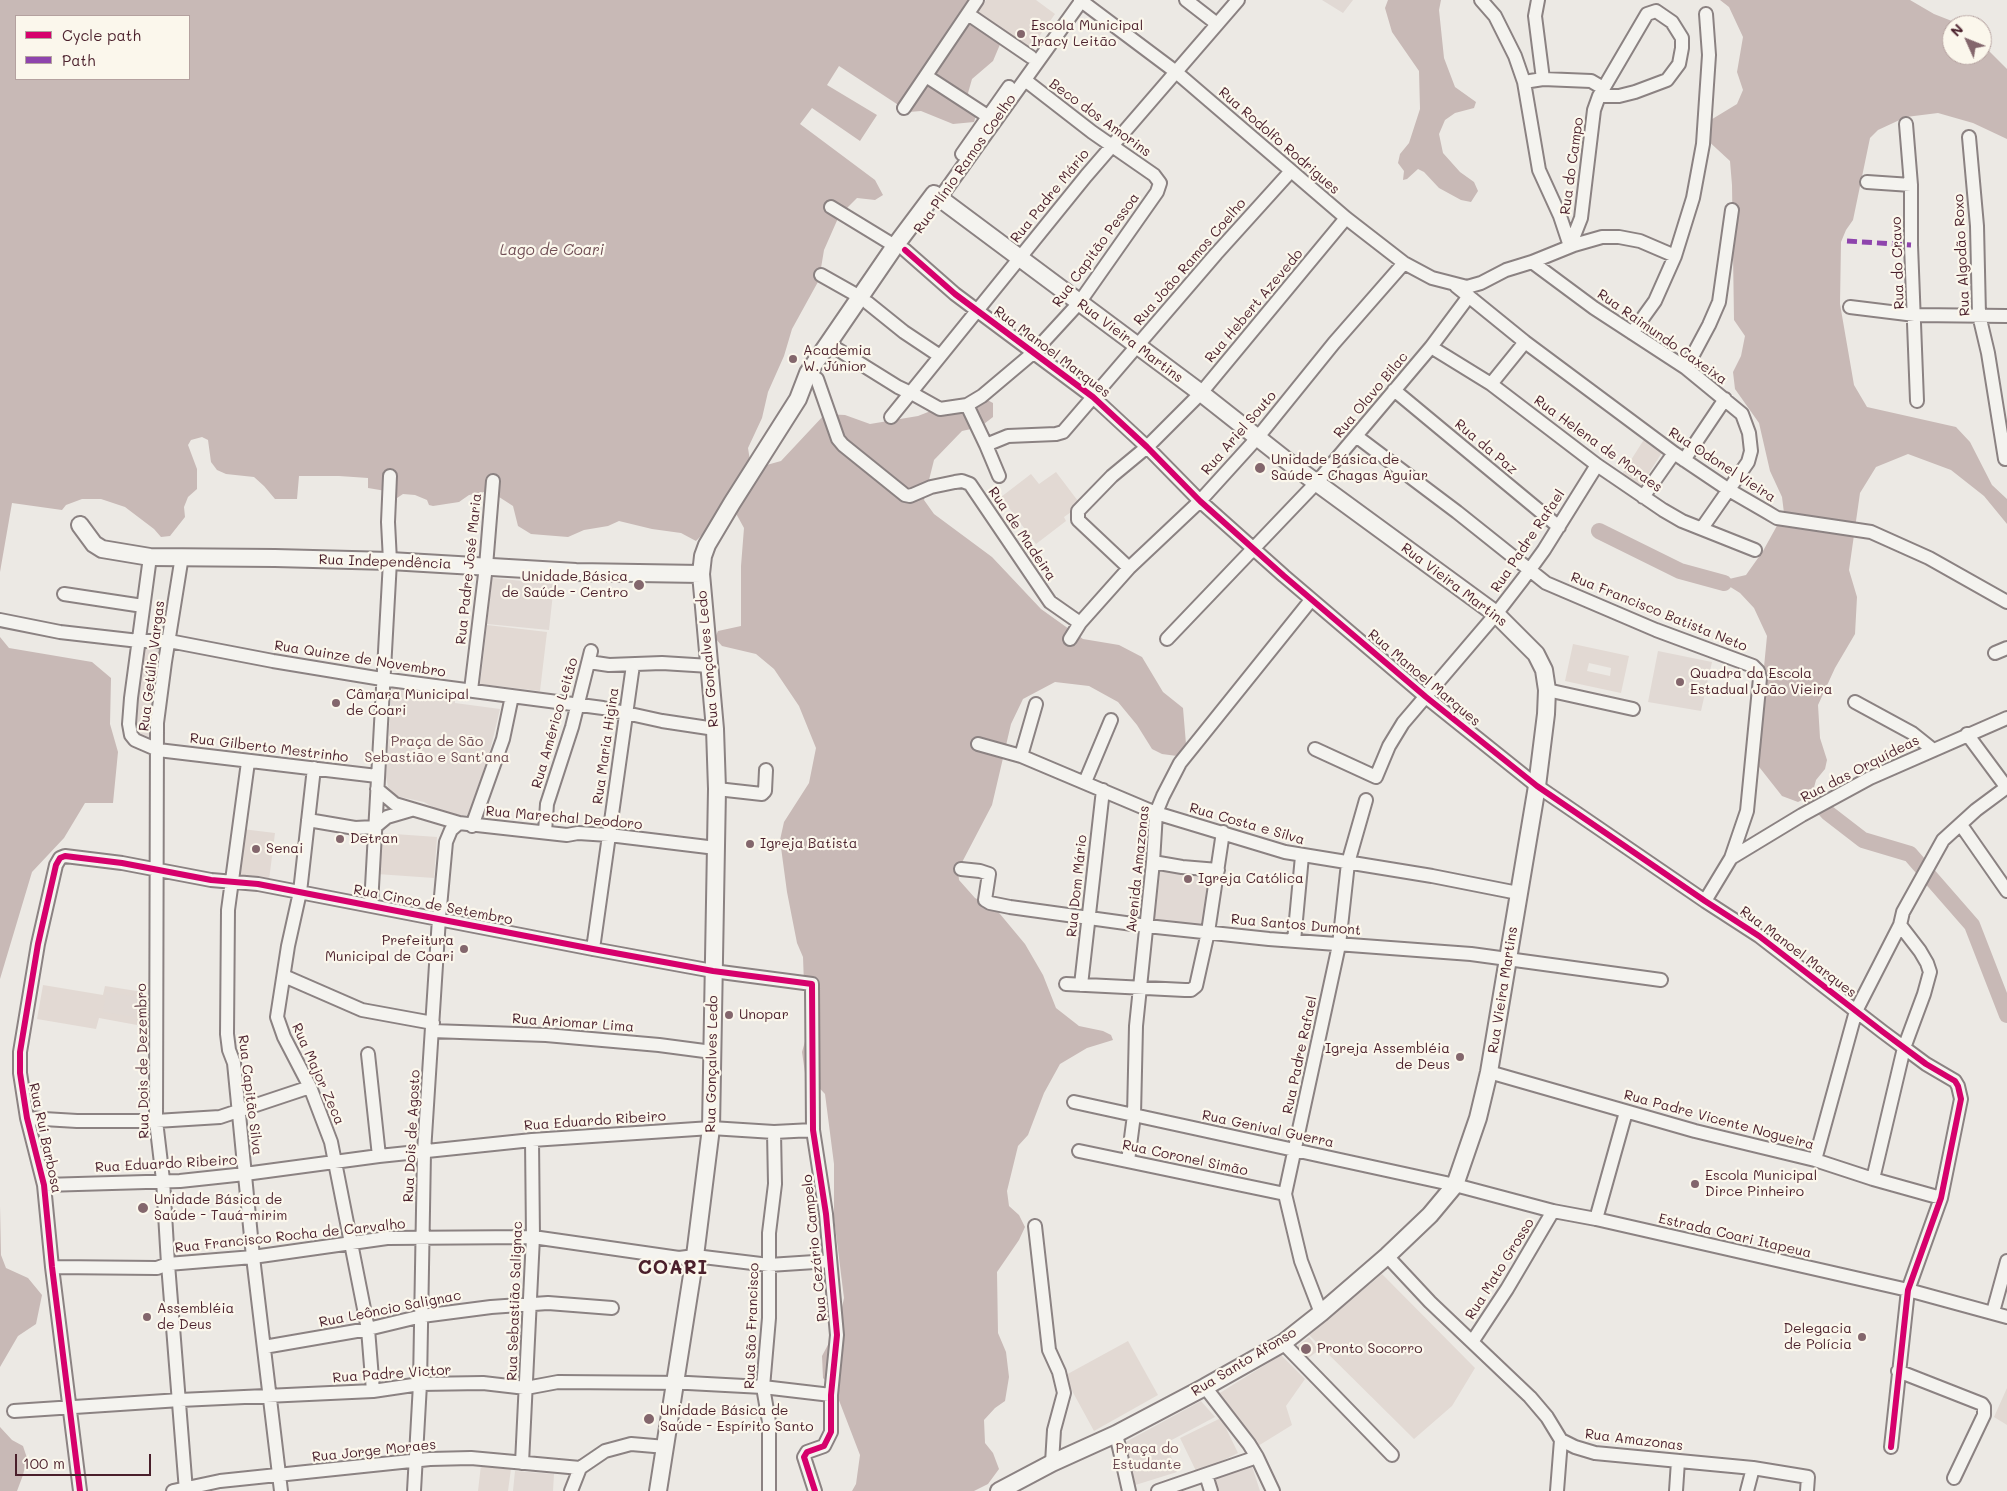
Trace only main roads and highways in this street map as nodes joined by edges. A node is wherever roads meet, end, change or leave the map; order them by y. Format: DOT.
graph roads {
  1 [pos="937,196"];
  2 [pos="864,300"];
  3 [pos="813,376"];
  4 [pos="80,526"];
  5 [pos="702,574"];
  6 [pos="1455,1185"];
  7 [pos="658,1491"];
  8 [pos="999,1491"];
  1 -- 2 [label="main road, Rua Plínio Ramos Coelho"];
  1 -- 6 [label="main road, Rua Vieira Martins"];
  2 -- 3 [label="main road, Rua Plínio Ramos Coelho"];
  2 -- 3 [label="main road, Rua Plínio Ramos Coelho"];
  3 -- 5 [label="main road, Rua Gonçalves Ledo"];
  4 -- 5 [label="main road, Rua Independência"];
  5 -- 7 [label="main road, Rua Gonçalves Ledo"];
  6 -- 8 [label="main road, Rua Santo Afonso"];
}
